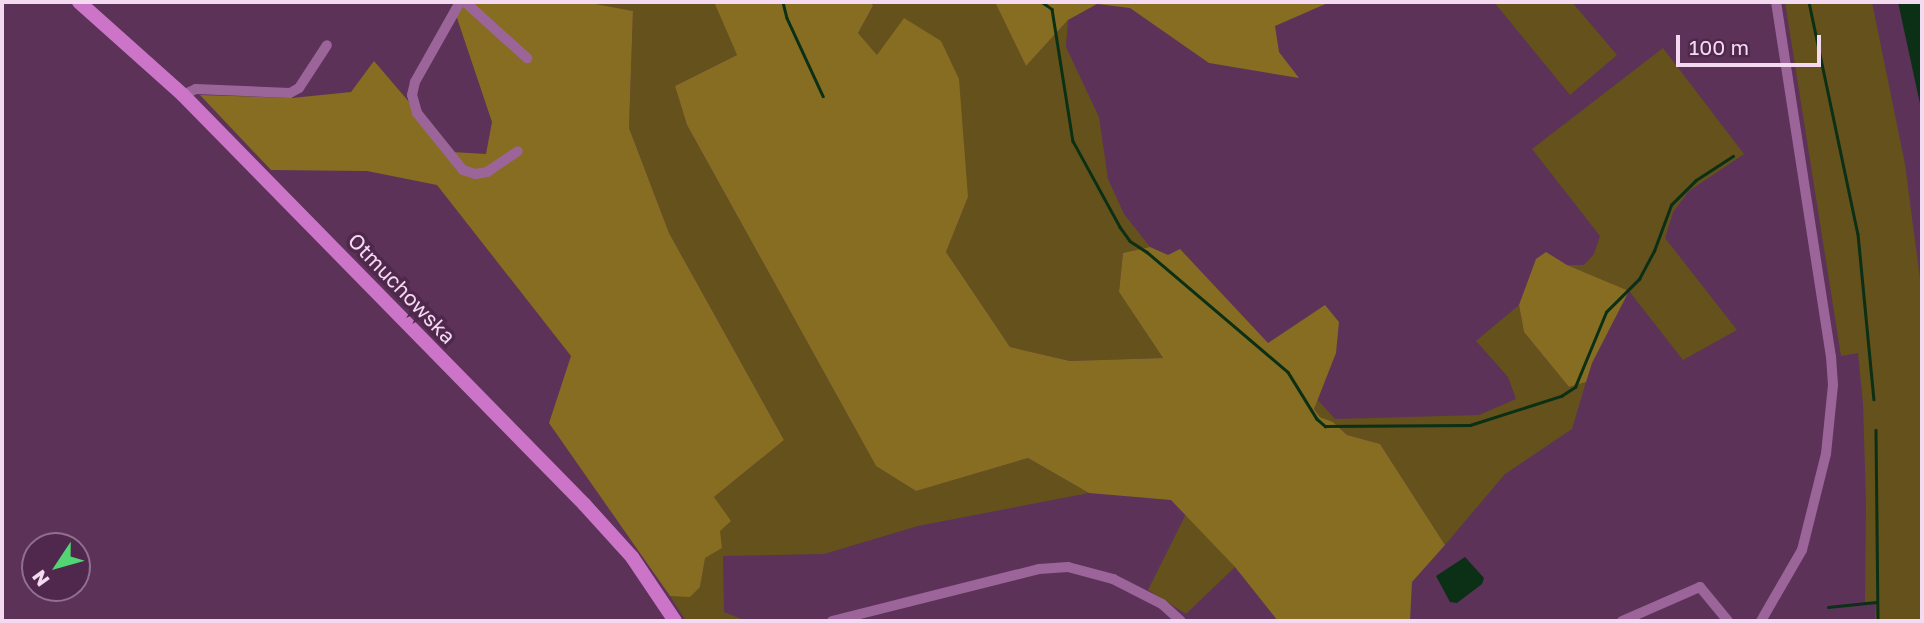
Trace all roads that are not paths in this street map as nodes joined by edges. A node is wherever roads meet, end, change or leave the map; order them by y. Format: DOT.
graph roads {
  1 [pos="79,2"];
  2 [pos="462,2"];
  3 [pos="1776,2"];
  4 [pos="327,45"];
  5 [pos="527,58"];
  6 [pos="183,95"];
  7 [pos="518,151"];
  8 [pos="675,621"];
  9 [pos="832,621"];
  10 [pos="1181,621"];
  11 [pos="1622,621"];
  12 [pos="1728,621"];
  13 [pos="1761,621"];
  1 -- 6 [label="main road, Otmuchowska"];
  2 -- 5 [label="street"];
  2 -- 7 [label="street"];
  3 -- 13 [label="street"];
  4 -- 6 [label="street"];
  6 -- 8 [label="main road, Otmuchowska"];
  9 -- 10 [label="street"];
  11 -- 12 [label="street"];
}
